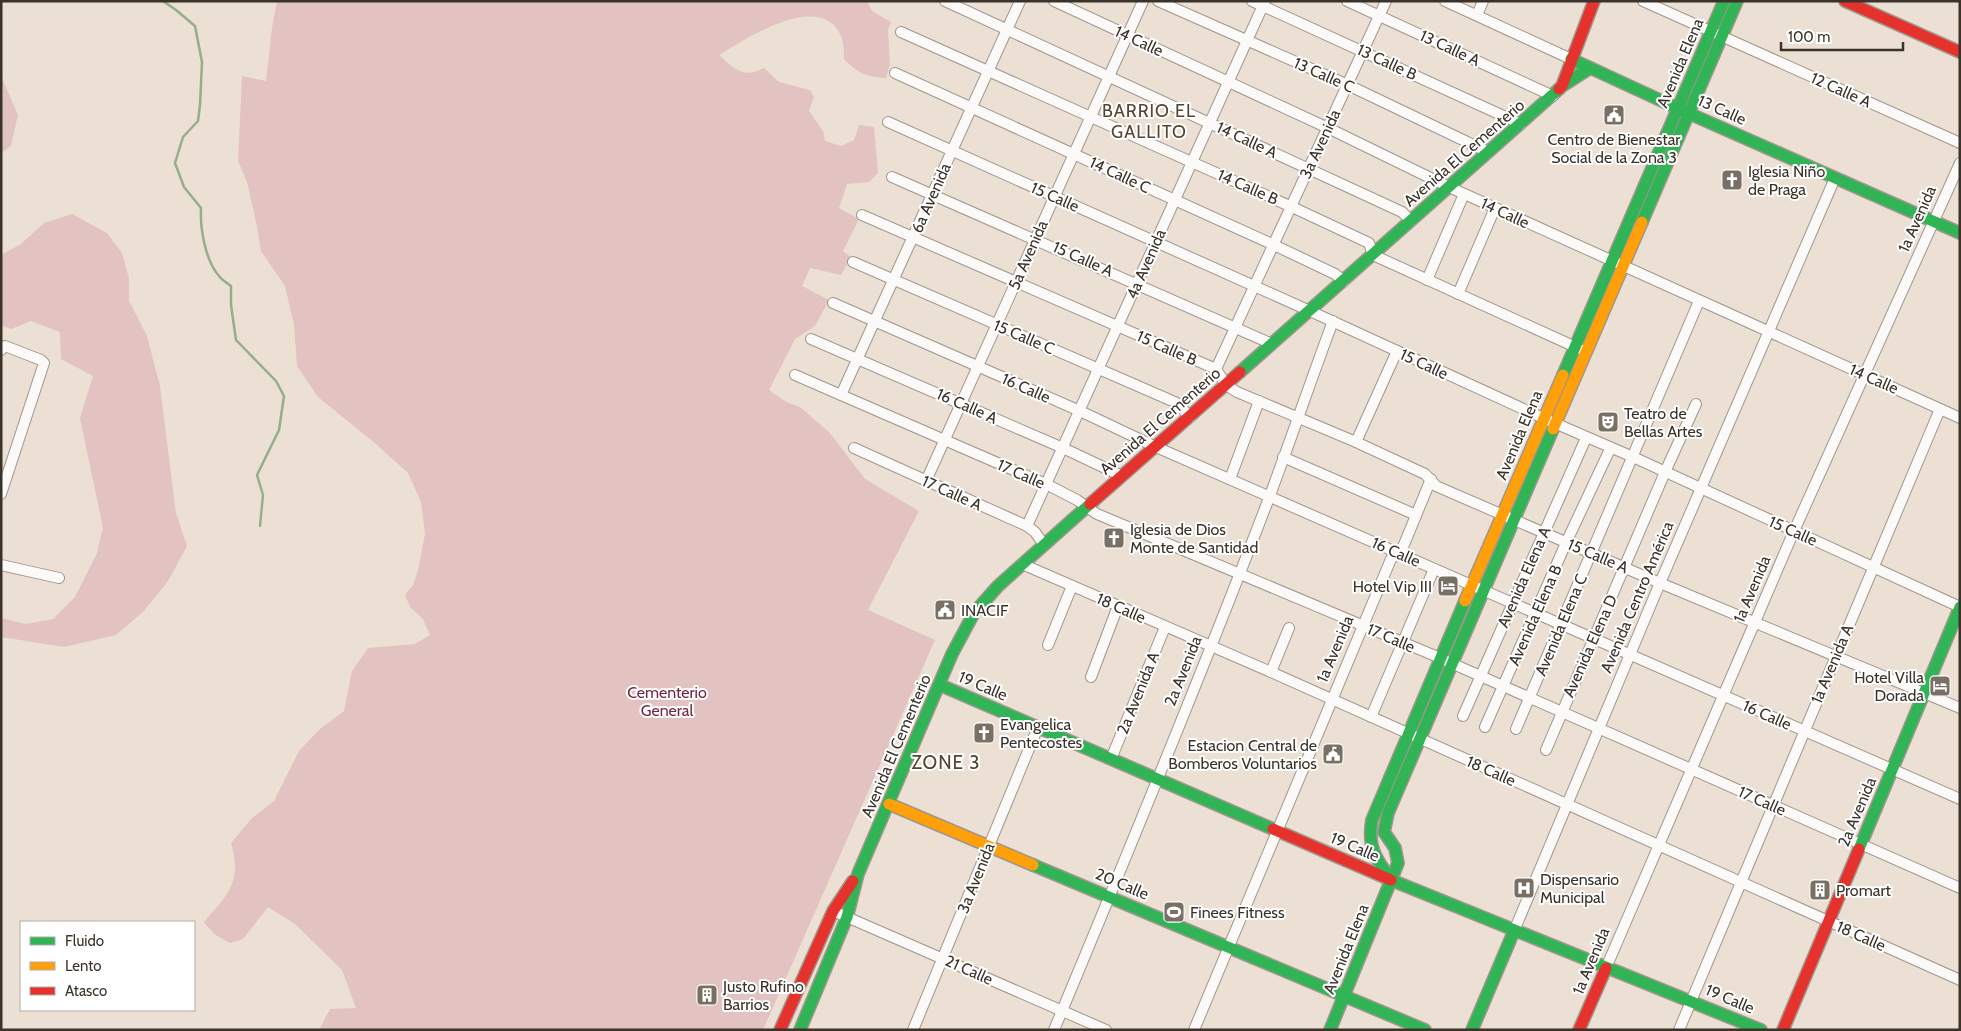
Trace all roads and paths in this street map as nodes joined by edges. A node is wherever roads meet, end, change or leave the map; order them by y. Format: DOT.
graph roads {
  1 [pos="944,1"];
  2 [pos="1020,1"];
  3 [pos="1054,1"];
  4 [pos="1143,1"];
  5 [pos="1158,1"];
  6 [pos="1252,1"];
  7 [pos="1347,1"];
  8 [pos="1386,1"];
  9 [pos="1445,1"];
  10 [pos="1483,1"];
  11 [pos="1594,1"];
  12 [pos="1643,1"];
  13 [pos="1724,1"];
  14 [pos="1737,1"];
  15 [pos="1845,1"];
  16 [pos="1264,4"];
  17 [pos="1477,15"];
  18 [pos="1380,16"];
  19 [pos="1008,30"];
  20 [pos="901,32"];
  21 [pos="1716,34"];
  22 [pos="1128,35"];
  23 [pos="1246,42"];
  24 [pos="1364,52"];
  25 [pos="1960,52"];
  26 [pos="1571,59"];
  27 [pos="1590,68"];
  28 [pos="989,70"];
  29 [pos="896,73"];
  30 [pos="1109,77"];
  31 [pos="1228,82"];
  32 [pos="1348,85"];
  33 [pos="1562,86"];
  34 [pos="1554,96"];
  35 [pos="972,108"];
  36 [pos="1683,111"];
  37 [pos="1091,116"];
  38 [pos="888,122"];
  39 [pos="1210,123"];
  40 [pos="1521,124"];
  41 [pos="1328,128"];
  42 [pos="1960,143"];
  43 [pos="952,151"];
  44 [pos="1488,152"];
  45 [pos="1074,154"];
  46 [pos="1192,162"];
  47 [pos="1960,163"];
  48 [pos="1309,169"];
  49 [pos="892,177"];
  50 [pos="1835,178"];
  51 [pos="1449,187"];
  52 [pos="933,194"];
  53 [pos="1464,194"];
  54 [pos="1054,197"];
  55 [pos="1175,200"];
  56 [pos="1292,207"];
  57 [pos="1495,208"];
  58 [pos="862,215"];
  59 [pos="1411,221"];
  60 [pos="1934,222"];
  61 [pos="1960,233"];
  62 [pos="913,237"];
  63 [pos="1036,239"];
  64 [pos="1156,242"];
  65 [pos="1274,245"];
  66 [pos="1373,255"];
  67 [pos="1612,261"];
  68 [pos="853,262"];
  69 [pos="1623,266"];
  70 [pos="894,280"];
  71 [pos="1427,280"];
  72 [pos="1344,281"];
  73 [pos="1016,282"];
  74 [pos="1137,283"];
  75 [pos="1255,286"];
  76 [pos="1458,294"];
  77 [pos="1699,300"];
  78 [pos="833,303"];
  79 [pos="1310,311"];
  80 [pos="875,321"];
  81 [pos="1333,321"];
  82 [pos="996,325"];
  83 [pos="1118,326"];
  84 [pos="1236,327"];
  85 [pos="1769,332"];
  86 [pos="811,339"];
  87 [pos="1272,344"];
  88 [pos="3,348"];
  89 [pos="1580,349"];
  90 [pos="1397,352"];
  91 [pos="858,359"];
  92 [pos="978,366"];
  93 [pos="1098,369"];
  94 [pos="1216,369"];
  95 [pos="1864,374"];
  96 [pos="796,375"];
  97 [pos="1226,385"];
  98 [pos="842,395"];
  99 [pos="1259,401"];
  100 [pos="961,404"];
  101 [pos="1696,404"];
  102 [pos="1940,409"];
  103 [pos="1080,411"];
  104 [pos="1190,417"];
  105 [pos="1297,417"];
  106 [pos="1543,418"];
  107 [pos="1960,418"];
  108 [pos="1555,424"];
  109 [pos="1586,438"];
  110 [pos="944,440"];
  111 [pos="1356,442"];
  112 [pos="1156,446"];
  113 [pos="854,448"];
  114 [pos="1063,448"];
  115 [pos="1610,449"];
  116 [pos="1632,457"];
  117 [pos="1283,458"];
  118 [pos="1665,472"];
  119 [pos="1122,476"];
  120 [pos="1230,479"];
  121 [pos="1431,479"];
  122 [pos="926,481"];
  123 [pos="1046,484"];
  124 [pos="1701,489"];
  125 [pos="1,494"];
  126 [pos="1269,496"];
  127 [pos="1086,508"];
  128 [pos="1416,515"];
  129 [pos="1508,518"];
  130 [pos="1027,526"];
  131 [pos="1794,531"];
  132 [pos="1543,533"];
  133 [pos="1566,543"];
  134 [pos="1044,545"];
  135 [pos="1398,552"];
  136 [pos="1591,554"];
  137 [pos="1022,564"];
  138 [pos="1,565"];
  139 [pos="1873,567"];
  140 [pos="1624,568"];
  141 [pos="1434,569"];
  142 [pos="1239,574"];
  143 [pos="59,578"];
  144 [pos="1660,583"];
  145 [pos="1072,586"];
  146 [pos="1478,588"];
  147 [pos="1513,603"];
  148 [pos="1118,606"];
  149 [pos="1960,606"];
  150 [pos="1536,613"];
  151 [pos="1755,623"];
  152 [pos="1561,624"];
  153 [pos="1363,626"];
  154 [pos="1165,627"];
  155 [pos="1289,628"];
  156 [pos="1593,638"];
  157 [pos="1402,643"];
  158 [pos="1048,645"];
  159 [pos="1210,646"];
  160 [pos="1630,655"];
  161 [pos="1835,656"];
  162 [pos="1446,661"];
  163 [pos="1271,672"];
  164 [pos="1480,676"];
  165 [pos="1091,677"];
  166 [pos="940,684"];
  167 [pos="1503,686"];
  168 [pos="1924,692"];
  169 [pos="1723,696"];
  170 [pos="1530,698"];
  171 [pos="1332,700"];
  172 [pos="1960,708"];
  173 [pos="1561,712"];
  174 [pos="1463,716"];
  175 [pos="1371,717"];
  176 [pos="1038,727"];
  177 [pos="1485,727"];
  178 [pos="1516,729"];
  179 [pos="1599,729"];
  180 [pos="1803,731"];
  181 [pos="1414,736"];
  182 [pos="1546,750"];
  183 [pos="1111,759"];
  184 [pos="1691,770"];
  185 [pos="1892,770"];
  186 [pos="1158,779"];
  187 [pos="1960,799"];
  188 [pos="889,804"];
  189 [pos="1568,805"];
  190 [pos="1772,805"];
  191 [pos="1277,831"];
  192 [pos="1860,844"];
  193 [pos="989,846"];
  194 [pos="1659,846"];
  195 [pos="858,874"];
  196 [pos="1391,880"];
  197 [pos="1740,882"];
  198 [pos="1960,888"];
  199 [pos="1110,897"];
  200 [pos="833,911"];
  201 [pos="847,917"];
  202 [pos="1828,922"];
  203 [pos="1514,931"];
  204 [pos="1228,947"];
  205 [pos="942,958"];
  206 [pos="1606,968"];
  207 [pos="1960,980"];
  208 [pos="1345,996"];
  209 [pos="1690,1000"];
  210 [pos="1062,1010"];
  211 [pos="780,1030"];
  212 [pos="800,1030"];
  213 [pos="913,1030"];
  214 [pos="1054,1030"];
  215 [pos="1106,1030"];
  216 [pos="1194,1030"];
  217 [pos="1330,1030"];
  218 [pos="1425,1030"];
  219 [pos="1472,1030"];
  220 [pos="1579,1030"];
  221 [pos="1679,1030"];
  222 [pos="1761,1030"];
  223 [pos="1783,1030"];
  1 -- 19 [label="street, 14 Calle A"];
  2 -- 19 [label="street, 6a Avenida"];
  3 -- 22 [label="street, 14 Calle"];
  4 -- 22 [label="street, 5a Avenida"];
  5 -- 23 [label="street, 13 Calle C"];
  6 -- 16 [label="street, 13 Calle B"];
  7 -- 18 [label="street, 13 Calle A"];
  8 -- 18 [label="street, 3a Avenida"];
  9 -- 17 [label="street, 13 Calle"];
  10 -- 17 [label="street"];
  11 -- 26 [label="main road"];
  12 -- 21 [label="street, 12 Calle A"];
  13 -- 21 [label="main road, Avenida Elena"];
  14 -- 21 [label="main road, Avenida Elena"];
  15 -- 25 [label="main road"];
  16 -- 23 [label="street, 4a Avenida"];
  16 -- 24 [label="street, 13 Calle B"];
  17 -- 26 [label="street, 13 Calle"];
  18 -- 24 [label="street, 3a Avenida"];
  18 -- 34 [label="street, 13 Calle A"];
  19 -- 28 [label="street, 6a Avenida"];
  19 -- 30 [label="street, 14 Calle A"];
  20 -- 28 [label="street, 14 Calle B"];
  21 -- 36 [label="main road, Avenida Elena"];
  21 -- 42 [label="street, 12 Calle A"];
  22 -- 30 [label="street, 5a Avenida"];
  22 -- 31 [label="street, 14 Calle"];
  23 -- 31 [label="street, 4a Avenida"];
  23 -- 32 [label="street, 13 Calle C"];
  24 -- 32 [label="street, 3a Avenida"];
  24 -- 40 [label="street, 13 Calle B"];
  26 -- 27 [label="main road, 13 Calle"];
  26 -- 33 [label="main road, Avenida El Cementerio"];
  27 -- 33 [label="main road"];
  27 -- 36 [label="main road, 13 Calle"];
  28 -- 35 [label="street, 6a Avenida"];
  28 -- 37 [label="street, 14 Calle B"];
  29 -- 35 [label="street, 14 Calle C"];
  30 -- 37 [label="street, 5a Avenida"];
  30 -- 39 [label="street, 14 Calle A"];
  31 -- 39 [label="street, 4a Avenida"];
  31 -- 41 [label="street, 14 Calle"];
  32 -- 41 [label="street, 3a Avenida"];
  32 -- 44 [label="street, 13 Calle C"];
  33 -- 34 [label="main road, Avenida El Cementerio"];
  34 -- 40 [label="main road, Avenida El Cementerio"];
  35 -- 43 [label="street, 6a Avenida"];
  35 -- 45 [label="street, 14 Calle C"];
  36 -- 50 [label="main road, 13 Calle"];
  36 -- 67 [label="main road, Avenida Elena"];
  36 -- 69 [label="main road, Avenida Elena"];
  37 -- 45 [label="street, 5a Avenida"];
  37 -- 46 [label="street, 14 Calle B"];
  38 -- 43 [label="street, 15 Calle"];
  39 -- 46 [label="street, 4a Avenida"];
  39 -- 48 [label="street, 14 Calle A"];
  40 -- 44 [label="main road, Avenida El Cementerio"];
  41 -- 48 [label="street, 3a Avenida"];
  41 -- 51 [label="street, 14 Calle"];
  43 -- 52 [label="street, 6a Avenida"];
  43 -- 54 [label="street, 15 Calle"];
  44 -- 51 [label="main road, Avenida El Cementerio"];
  45 -- 54 [label="street, 5a Avenida"];
  45 -- 55 [label="street, 14 Calle C"];
  46 -- 55 [label="street, 4a Avenida"];
  46 -- 56 [label="street, 14 Calle B"];
  47 -- 60 [label="street, 1a Avenida"];
  48 -- 56 [label="street, 3a Avenida"];
  48 -- 59 [label="street, 14 Calle A"];
  49 -- 52 [label="street, 15 Calle A"];
  50 -- 60 [label="main road, 13 Calle"];
  50 -- 85 [label="street, Avenida Centro América"];
  51 -- 53 [label="street, 14 Calle"];
  51 -- 59 [label="main road, Avenida El Cementerio"];
  52 -- 62 [label="street, 6a Avenida"];
  52 -- 63 [label="street, 15 Calle A"];
  53 -- 57 [label="street, 14 Calle"];
  53 -- 71 [label="street"];
  54 -- 63 [label="street, 5a Avenida"];
  54 -- 64 [label="street, 15 Calle"];
  55 -- 64 [label="street, 4a Avenida"];
  55 -- 65 [label="street, 14 Calle C"];
  56 -- 65 [label="street, 3a Avenida"];
  56 -- 66 [label="street, 14 Calle B"];
  57 -- 67 [label="street, 14 Calle"];
  57 -- 76 [label="street"];
  58 -- 62 [label="street, 15 Calle B"];
  59 -- 66 [label="main road, Avenida El Cementerio"];
  60 -- 61 [label="main road, 13 Calle"];
  60 -- 95 [label="street, 1a Avenida"];
  62 -- 70 [label="street, 6a Avenida"];
  62 -- 73 [label="street, 15 Calle B"];
  63 -- 73 [label="street, 5a Avenida"];
  63 -- 74 [label="street, 15 Calle A"];
  64 -- 74 [label="street, 4a Avenida"];
  64 -- 75 [label="street, 15 Calle"];
  65 -- 72 [label="street, 14 Calle C"];
  65 -- 75 [label="street, 3a Avenida"];
  66 -- 71 [label="street, 14 Calle B"];
  66 -- 72 [label="main road, Avenida El Cementerio"];
  67 -- 69 [label="street, 14 Calle"];
  67 -- 89 [label="main road, Avenida Elena"];
  68 -- 70 [label="street, 15 Calle C"];
  69 -- 77 [label="street, 14 Calle"];
  69 -- 89 [label="main road, Avenida Elena"];
  70 -- 80 [label="street, 6a Avenida"];
  70 -- 82 [label="street, 15 Calle C"];
  71 -- 76 [label="street, 14 Calle B"];
  72 -- 79 [label="main road, Avenida El Cementerio"];
  73 -- 82 [label="street, 5a Avenida"];
  73 -- 83 [label="street, 15 Calle B"];
  74 -- 83 [label="street, 4a Avenida"];
  74 -- 84 [label="street, 15 Calle A"];
  75 -- 79 [label="street, 15 Calle"];
  75 -- 84 [label="street, 3a Avenida"];
  76 -- 89 [label="street, 14 Calle B"];
  77 -- 85 [label="street, 14 Calle"];
  77 -- 116 [label="street, Avenida Elena C"];
  78 -- 80 [label="street, 16 Calle"];
  79 -- 81 [label="street, 15 Calle"];
  79 -- 87 [label="main road, Avenida El Cementerio"];
  80 -- 91 [label="street, 6a Avenida"];
  80 -- 92 [label="street, 16 Calle"];
  81 -- 90 [label="street, 15 Calle"];
  81 -- 105 [label="street, 2a Avenida"];
  82 -- 92 [label="street, 5a Avenida"];
  82 -- 93 [label="street, 15 Calle C"];
  83 -- 93 [label="street, 4a Avenida"];
  83 -- 94 [label="street, 15 Calle B"];
  84 -- 87 [label="street, 15 Calle A"];
  84 -- 94 [label="street, 3a Avenida"];
  85 -- 95 [label="street, 14 Calle"];
  85 -- 124 [label="street, Avenida Centro América"];
  86 -- 91 [label="street, 16 Calle A"];
  87 -- 97 [label="main road, Avenida El Cementerio"];
  88 -- 125 [label="street"];
  89 -- 106 [label="main road, Avenida Elena"];
  89 -- 108 [label="main road, Avenida Elena"];
  90 -- 106 [label="street, 15 Calle"];
  90 -- 111 [label="street"];
  91 -- 98 [label="street, 6a Avenida"];
  91 -- 100 [label="street, 16 Calle A"];
  92 -- 100 [label="street, 5a Avenida"];
  92 -- 103 [label="street, 16 Calle"];
  93 -- 103 [label="street, 4a Avenida"];
  93 -- 104 [label="street, 15 Calle C"];
  94 -- 97 [label="street, 15 Calle B"];
  95 -- 102 [label="street, 14 Calle"];
  95 -- 131 [label="street, 1a Avenida"];
  96 -- 98 [label="street, 17 Calle"];
  97 -- 99 [label="street"];
  97 -- 104 [label="main road, Avenida El Cementerio"];
  98 -- 110 [label="street, 17 Calle"];
  99 -- 105 [label="street"];
  99 -- 120 [label="street"];
  100 -- 110 [label="street, 5a Avenida"];
  100 -- 114 [label="street, 16 Calle A"];
  101 -- 118 [label="street, Avenida Elena D"];
  102 -- 107 [label="street, 14 Calle"];
  102 -- 139 [label="street, 1a Avenida A"];
  103 -- 112 [label="street, 16 Calle"];
  103 -- 114 [label="street, 4a Avenida"];
  104 -- 112 [label="main road, Avenida El Cementerio"];
  105 -- 111 [label="street"];
  105 -- 117 [label="street, 2a Avenida"];
  106 -- 108 [label="street, 15 Calle"];
  106 -- 129 [label="main road, Avenida Elena"];
  108 -- 109 [label="street, 15 Calle"];
  108 -- 129 [label="main road, Avenida Elena"];
  109 -- 115 [label="street, 15 Calle"];
  109 -- 132 [label="street, Avenida Elena A"];
  110 -- 122 [label="street, 5a Avenida"];
  110 -- 123 [label="street, 17 Calle"];
  111 -- 121 [label="street"];
  112 -- 119 [label="main road, Avenida El Cementerio"];
  112 -- 120 [label="street, 16 Calle"];
  113 -- 122 [label="street, 17 Calle A"];
  114 -- 119 [label="street, 16 Calle A"];
  114 -- 123 [label="street, 4a Avenida"];
  115 -- 116 [label="street, 15 Calle"];
  115 -- 133 [label="street, Avenida Elena B"];
  116 -- 118 [label="street, 15 Calle"];
  116 -- 136 [label="street, Avenida Elena C"];
  117 -- 126 [label="street, 2a Avenida"];
  117 -- 128 [label="street"];
  118 -- 124 [label="street, 15 Calle"];
  118 -- 140 [label="street, Avenida Elena D"];
  119 -- 127 [label="main road, Avenida El Cementerio"];
  120 -- 126 [label="street, 16 Calle"];
  121 -- 128 [label="street, 1a Avenida"];
  121 -- 129 [label="street"];
  122 -- 130 [label="street, 17 Calle A"];
  123 -- 127 [label="street, 17 Calle"];
  123 -- 130 [label="street, 4a Avenida"];
  124 -- 131 [label="street, 15 Calle"];
  124 -- 144 [label="street, Avenida Centro América"];
  126 -- 135 [label="street, 16 Calle"];
  126 -- 142 [label="street, 2a Avenida"];
  127 -- 134 [label="main road, Avenida El Cementerio"];
  127 -- 142 [label="street, 17 Calle"];
  128 -- 135 [label="street, 1a Avenida"];
  129 -- 132 [label="street, 15 Calle A"];
  129 -- 146 [label="main road, Avenida Elena"];
  130 -- 134 [label="street, 17 Calle A"];
  131 -- 139 [label="street, 15 Calle"];
  131 -- 151 [label="street, 1a Avenida"];
  132 -- 133 [label="street, 15 Calle A"];
  132 -- 147 [label="street, Avenida Elena A"];
  133 -- 136 [label="street, 15 Calle A"];
  133 -- 150 [label="street, Avenida Elena B"];
  134 -- 137 [label="main road, Avenida El Cementerio"];
  135 -- 141 [label="street, 16 Calle"];
  135 -- 153 [label="street, 1a Avenida"];
  136 -- 140 [label="street, 15 Calle A"];
  136 -- 152 [label="street, Avenida Elena C"];
  137 -- 145 [label="street, 18 Calle"];
  137 -- 166 [label="main road, Avenida El Cementerio"];
  138 -- 143 [label="street"];
  139 -- 149 [label="street, 15 Calle"];
  139 -- 161 [label="street, 1a Avenida A"];
  140 -- 144 [label="street, 15 Calle A"];
  140 -- 156 [label="street, Avenida Elena D"];
  141 -- 146 [label="street, 16 Calle"];
  141 -- 157 [label="street"];
  142 -- 153 [label="street, 17 Calle"];
  142 -- 159 [label="street, 2a Avenida"];
  144 -- 151 [label="street, 15 Calle A"];
  144 -- 160 [label="street, Avenida Centro América"];
  145 -- 148 [label="street, 18 Calle"];
  145 -- 158 [label="street"];
  146 -- 147 [label="street, 16 Calle"];
  146 -- 162 [label="main road, Avenida Elena"];
  147 -- 150 [label="street, 16 Calle"];
  147 -- 164 [label="street, Avenida Elena A"];
  148 -- 154 [label="street, 18 Calle"];
  148 -- 165 [label="street"];
  149 -- 168 [label="main road, 2a Avenida"];
  150 -- 152 [label="street, 16 Calle"];
  150 -- 167 [label="street, Avenida Elena B"];
  151 -- 161 [label="street, 15 Calle A"];
  151 -- 169 [label="street, 1a Avenida"];
  152 -- 156 [label="street, 16 Calle"];
  152 -- 170 [label="street, Avenida Elena C"];
  153 -- 157 [label="street, 17 Calle"];
  153 -- 171 [label="street, 1a Avenida"];
  154 -- 159 [label="street, 18 Calle"];
  154 -- 183 [label="street, 2a Avenida A"];
  155 -- 163 [label="street"];
  156 -- 160 [label="street, 16 Calle"];
  156 -- 173 [label="street, Avenida Elena D"];
  157 -- 162 [label="street, 17 Calle"];
  157 -- 175 [label="street"];
  159 -- 163 [label="street, 18 Calle"];
  159 -- 186 [label="street, 2a Avenida"];
  160 -- 169 [label="street, 16 Calle"];
  160 -- 179 [label="street, Avenida Centro América"];
  161 -- 168 [label="street, 15 Calle A"];
  161 -- 180 [label="street, 1a Avenida A"];
  162 -- 164 [label="street, 17 Calle"];
  162 -- 181 [label="main road, Avenida Elena"];
  163 -- 171 [label="street, 18 Calle"];
  164 -- 167 [label="street, 17 Calle"];
  164 -- 174 [label="street, Avenida Elena A"];
  166 -- 176 [label="main road, 19 Calle"];
  166 -- 188 [label="main road, Avenida El Cementerio"];
  167 -- 170 [label="street, 17 Calle"];
  167 -- 177 [label="street, Avenida Elena B"];
  168 -- 172 [label="street, 15 Calle A"];
  168 -- 185 [label="main road, 2a Avenida"];
  169 -- 180 [label="street, 16 Calle"];
  169 -- 184 [label="street, 1a Avenida"];
  170 -- 173 [label="street, 17 Calle"];
  170 -- 178 [label="street, Avenida Elena C"];
  171 -- 175 [label="street, 18 Calle"];
  171 -- 191 [label="street, 1a Avenida"];
  173 -- 179 [label="street, 17 Calle"];
  173 -- 182 [label="street, Avenida Elena D"];
  175 -- 181 [label="street, 18 Calle"];
  176 -- 183 [label="main road, 19 Calle"];
  176 -- 193 [label="street, 3a Avenida"];
  179 -- 184 [label="street, 17 Calle"];
  179 -- 189 [label="street, Avenida Centro América"];
  180 -- 185 [label="street, 16 Calle"];
  180 -- 190 [label="street, 1a Avenida A"];
  181 -- 189 [label="street, 18 Calle"];
  181 -- 196 [label="main road, Avenida Elena"];
  181 -- 196 [label="main road, Avenida Elena"];
  183 -- 186 [label="main road, 19 Calle"];
  184 -- 190 [label="street, 17 Calle"];
  184 -- 194 [label="street, 1a Avenida"];
  185 -- 187 [label="street, 16 Calle"];
  185 -- 192 [label="main road, 2a Avenida"];
  186 -- 191 [label="main road, 19 Calle"];
  186 -- 199 [label="street, 2a Avenida"];
  188 -- 193 [label="main road, 20 Calle"];
  188 -- 195 [label="main road, Avenida El Cementerio"];
  189 -- 194 [label="street, 18 Calle"];
  189 -- 203 [label="street, Avenida Centro América"];
  190 -- 192 [label="street, 17 Calle"];
  190 -- 197 [label="street, 1a Avenida A"];
  191 -- 196 [label="main road, 19 Calle"];
  191 -- 204 [label="street, 1a Avenida"];
  192 -- 198 [label="street, 17 Calle"];
  192 -- 202 [label="main road, 2a Avenida"];
  193 -- 199 [label="main road, 20 Calle"];
  193 -- 205 [label="street, 3a Avenida"];
  194 -- 197 [label="street, 18 Calle"];
  194 -- 206 [label="street, 1a Avenida"];
  195 -- 200 [label="main road, Avenida El Cementerio"];
  195 -- 201 [label="main road, Avenida El Cementerio"];
  196 -- 203 [label="main road, 19 Calle"];
  196 -- 208 [label="main road, Avenida Elena"];
  197 -- 202 [label="street, 18 Calle"];
  197 -- 209 [label="street, 1a Avenida A"];
  199 -- 204 [label="main road, 20 Calle"];
  199 -- 210 [label="street, 2a Avenida"];
  200 -- 201 [label="street, 21 Calle"];
  200 -- 211 [label="main road, Avenida El Cementerio"];
  201 -- 205 [label="street, 21 Calle"];
  201 -- 212 [label="main road, Avenida El Cementerio"];
  202 -- 207 [label="street, 18 Calle"];
  202 -- 223 [label="main road, 2a Avenida"];
  203 -- 206 [label="main road, 19 Calle"];
  203 -- 219 [label="main road, Avenida Centro América"];
  204 -- 208 [label="main road, 20 Calle"];
  204 -- 216 [label="street, 1a Avenida"];
  205 -- 210 [label="street, 21 Calle"];
  205 -- 213 [label="street, 3a Avenida"];
  206 -- 209 [label="main road, 19 Calle"];
  206 -- 220 [label="main road, 1a Avenida"];
  208 -- 217 [label="main road, Avenida Elena"];
  208 -- 218 [label="main road, 20 Calle"];
  209 -- 221 [label="street, 1a Avenida A"];
  209 -- 222 [label="main road, 19 Calle"];
  210 -- 214 [label="street, 2a Avenida"];
  210 -- 215 [label="street, 21 Calle"];
}
